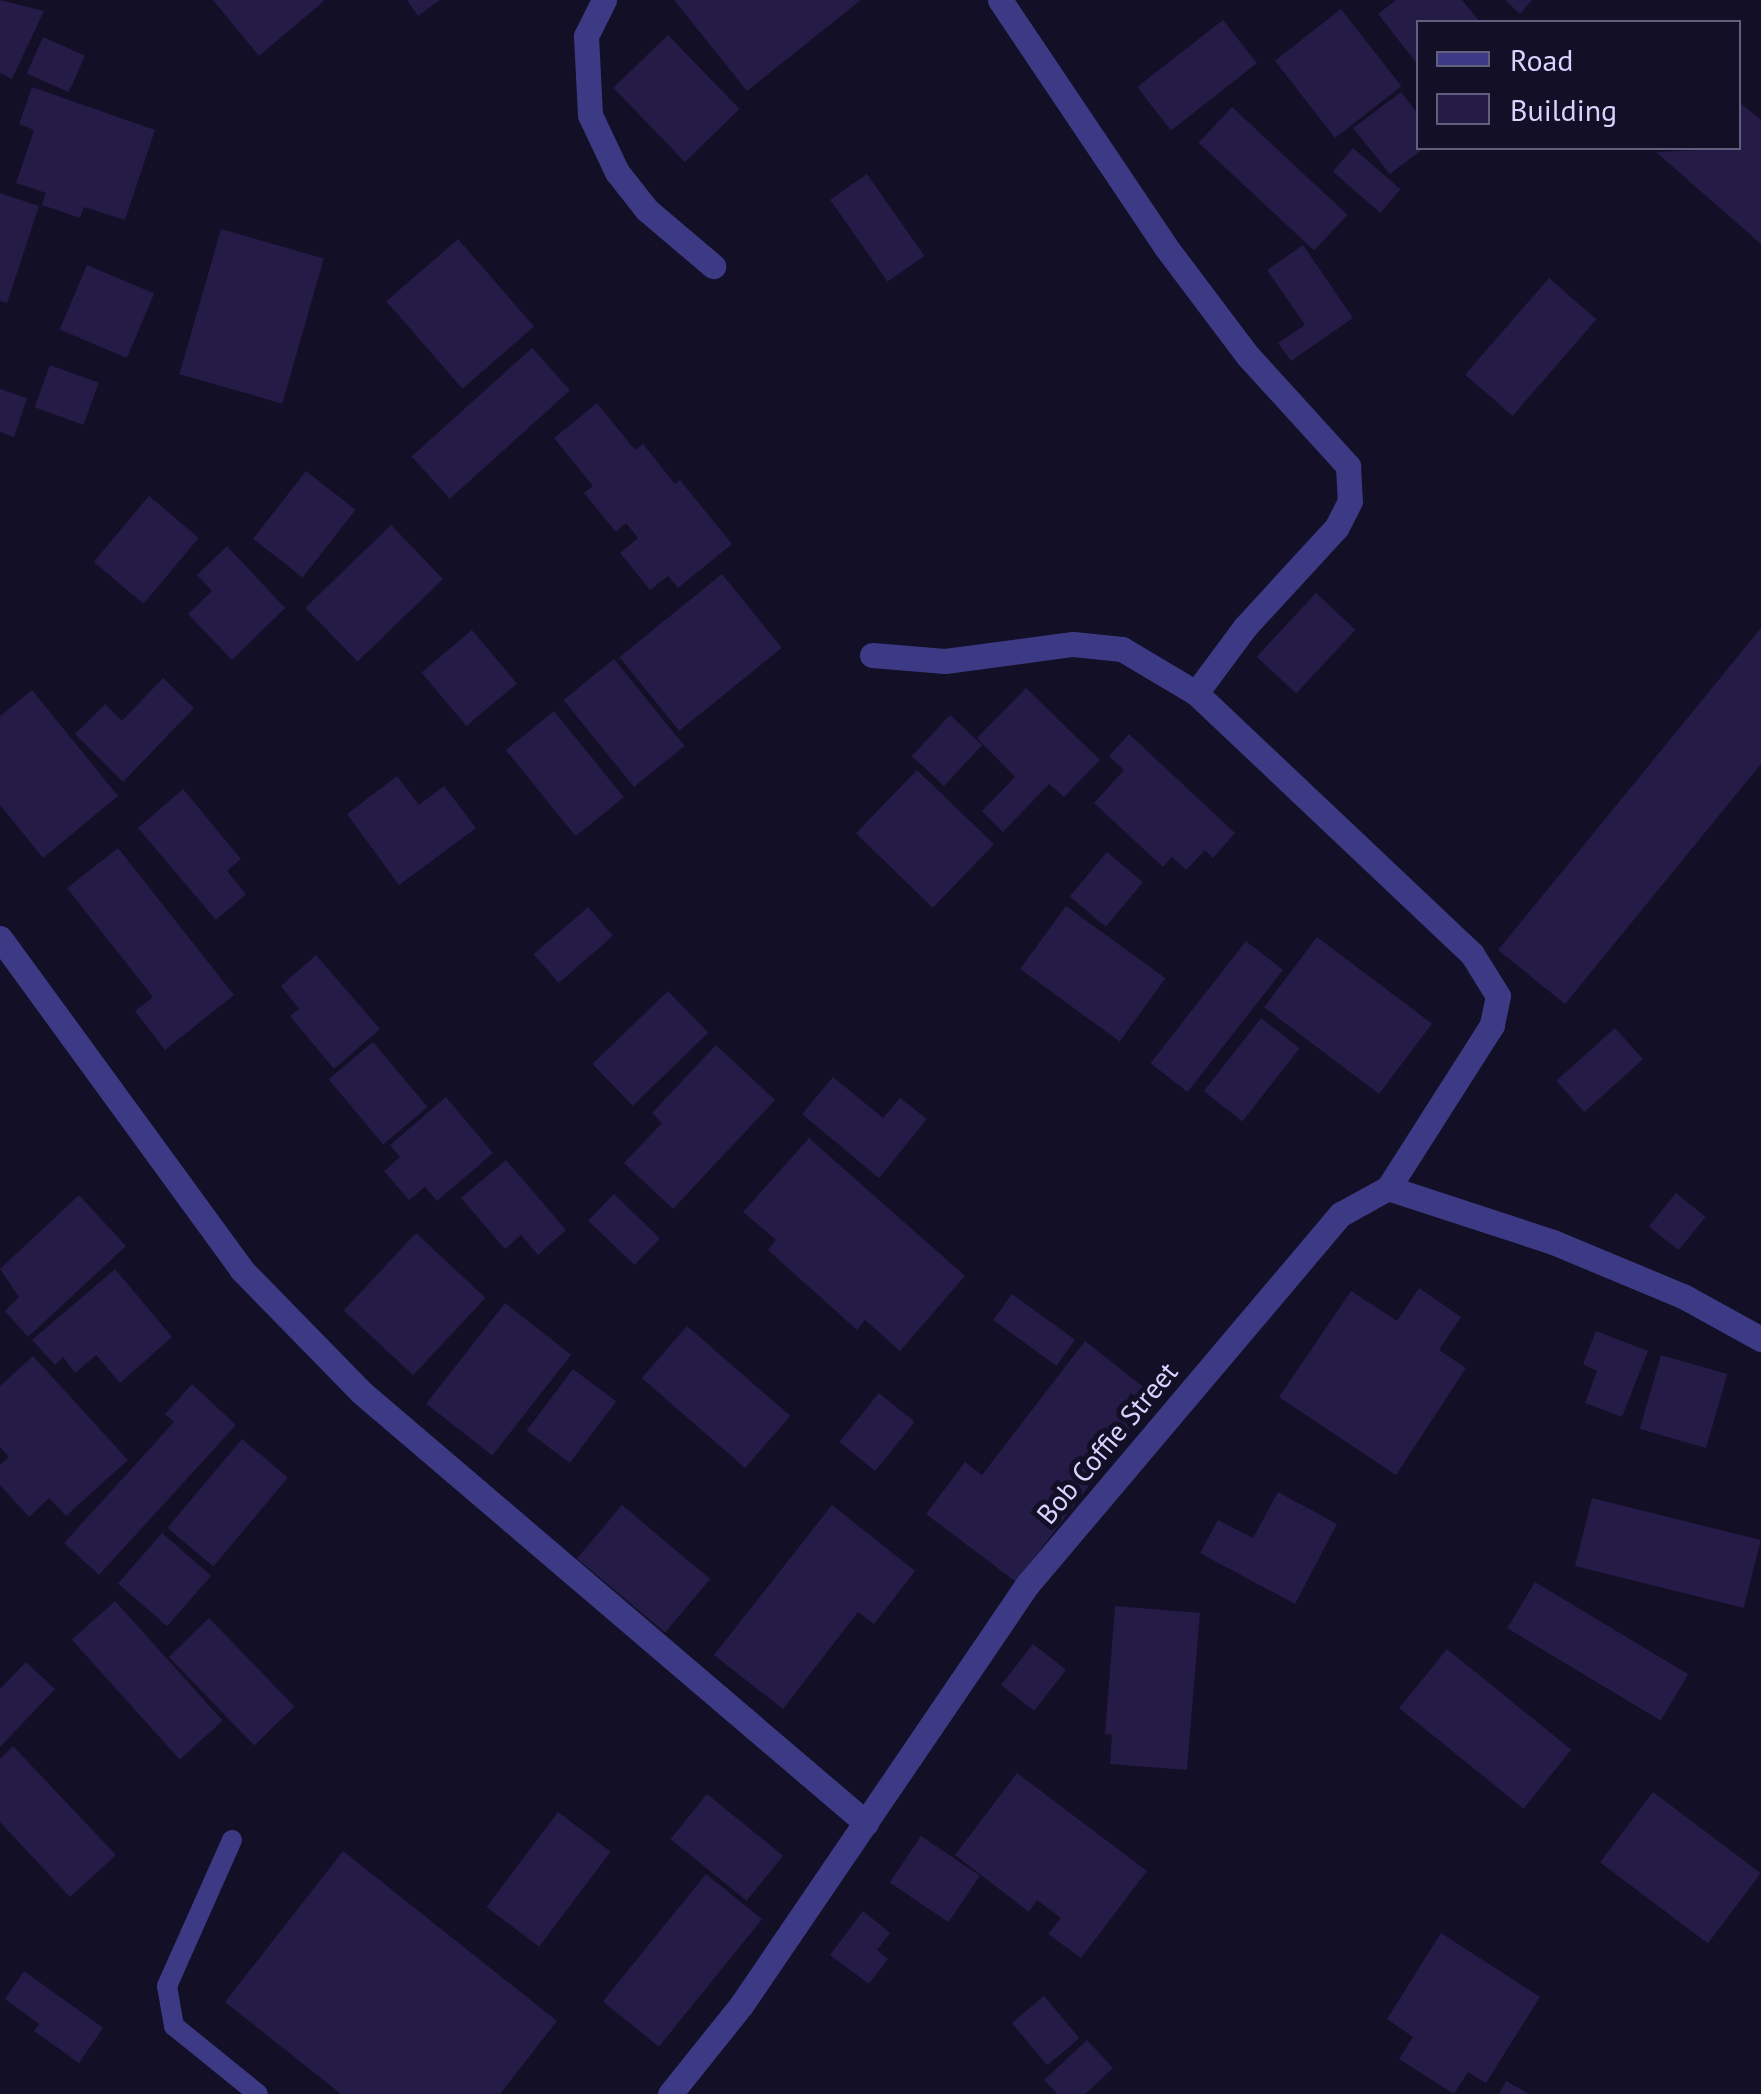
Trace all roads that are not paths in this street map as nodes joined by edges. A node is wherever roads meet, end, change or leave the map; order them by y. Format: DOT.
graph roads {
  1 [pos="604,0"];
  2 [pos="1000,0"];
  3 [pos="713,266"];
  4 [pos="872,655"];
  5 [pos="1196,693"];
  6 [pos="0,938"];
  7 [pos="1388,1188"];
  8 [pos="1761,1339"];
  9 [pos="866,1823"];
  10 [pos="232,1840"];
  11 [pos="258,2094"];
  12 [pos="670,2094"];
  1 -- 3 [label="street"];
  2 -- 5 [label="street"];
  4 -- 5 [label="street"];
  5 -- 7 [label="street"];
  6 -- 9 [label="street"];
  7 -- 8 [label="street"];
  7 -- 9 [label="street, Bob Coffie Street"];
  9 -- 12 [label="street, Bob Coffie Street"];
  10 -- 11 [label="lane"];
}
